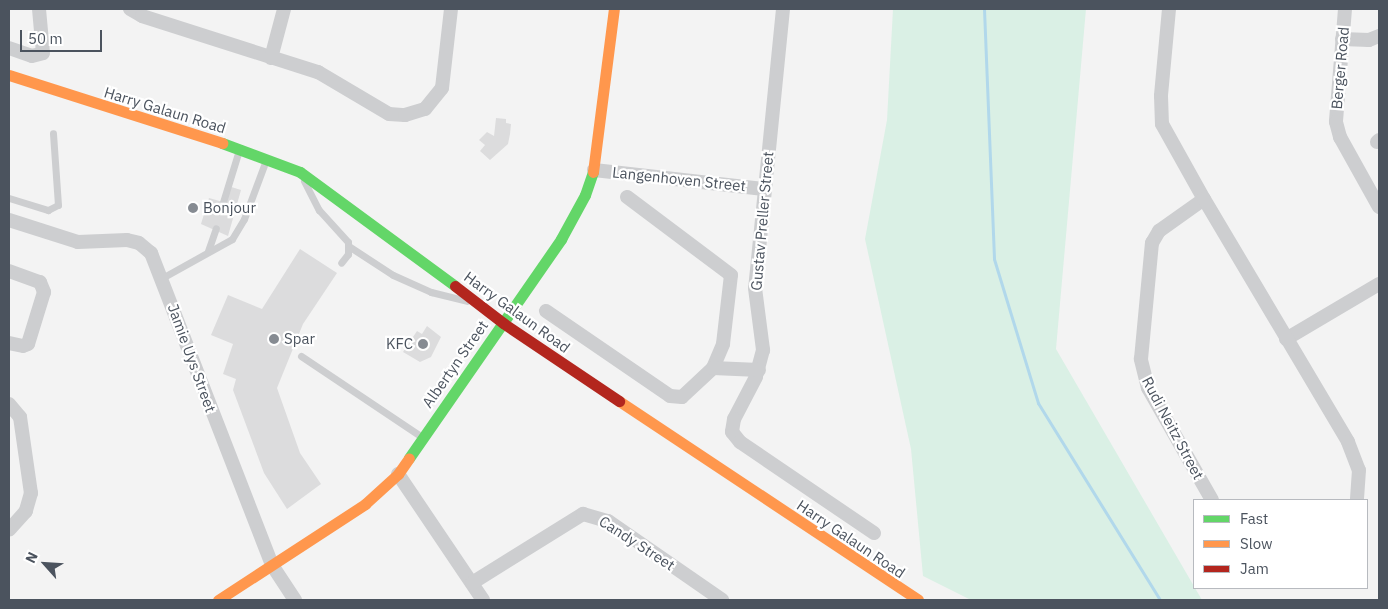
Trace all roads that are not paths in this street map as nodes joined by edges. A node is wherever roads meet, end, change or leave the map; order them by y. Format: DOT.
graph roads {
  1 [pos="39,9"];
  2 [pos="130,9"];
  3 [pos="284,9"];
  4 [pos="451,9"];
  5 [pos="614,9"];
  6 [pos="783,9"];
  7 [pos="1169,9"];
  8 [pos="1344,9"];
  9 [pos="1379,36"];
  10 [pos="1342,39"];
  11 [pos="9,48"];
  12 [pos="271,58"];
  13 [pos="9,75"];
  14 [pos="9,84"];
  15 [pos="75,98"];
  16 [pos="53,133"];
  17 [pos="239,148"];
  18 [pos="267,158"];
  19 [pos="594,170"];
  20 [pos="300,172"];
  21 [pos="764,189"];
  22 [pos="627,197"];
  23 [pos="9,198"];
  24 [pos="1204,199"];
  25 [pos="223,202"];
  26 [pos="1378,203"];
  27 [pos="9,220"];
  28 [pos="216,228"];
  29 [pos="350,247"];
  30 [pos="208,251"];
  31 [pos="341,263"];
  32 [pos="9,271"];
  33 [pos="162,278"];
  34 [pos="1379,284"];
  35 [pos="475,301"];
  36 [pos="546,311"];
  37 [pos="502,323"];
  38 [pos="1286,339"];
  39 [pos="9,343"];
  40 [pos="301,356"];
  41 [pos="713,368"];
  42 [pos="759,370"];
  43 [pos="9,404"];
  44 [pos="422,438"];
  45 [pos="398,474"];
  46 [pos="1211,499"];
  47 [pos="1357,499"];
  48 [pos="9,530"];
  49 [pos="874,533"];
  50 [pos="272,565"];
  51 [pos="472,584"];
  52 [pos="218,600"];
  53 [pos="294,600"];
  54 [pos="484,600"];
  55 [pos="722,600"];
  56 [pos="918,600"];
  1 -- 11 [label="street"];
  2 -- 12 [label="street"];
  3 -- 12 [label="street"];
  4 -- 12 [label="street"];
  5 -- 19 [label="main road, Albertyn Street"];
  6 -- 21 [label="street, Gustav Preller Street"];
  7 -- 24 [label="street"];
  8 -- 10 [label="street, Berger Road"];
  9 -- 10 [label="street"];
  10 -- 26 [label="street, Berger Road"];
  13 -- 15 [label="main road, Harry Galaun Road"];
  14 -- 15 [label="main road, Harry Galaun Road"];
  15 -- 17 [label="main road, Harry Galaun Road"];
  16 -- 23 [label="lane"];
  17 -- 18 [label="main road, Harry Galaun Road"];
  17 -- 25 [label="lane"];
  18 -- 20 [label="main road, Harry Galaun Road"];
  18 -- 30 [label="lane"];
  19 -- 21 [label="street, Langenhoven Street"];
  19 -- 37 [label="main road, Albertyn Street"];
  20 -- 29 [label="lane"];
  20 -- 35 [label="main road, Harry Galaun Road"];
  21 -- 42 [label="street, Gustav Preller Street"];
  22 -- 41 [label="street"];
  24 -- 38 [label="street"];
  24 -- 46 [label="street, Rudi Neitz Street"];
  27 -- 33 [label="street, Jamie Uys Street"];
  28 -- 30 [label="lane"];
  29 -- 31 [label="lane"];
  29 -- 35 [label="lane"];
  30 -- 33 [label="lane"];
  32 -- 39 [label="street"];
  33 -- 50 [label="street, Jamie Uys Street"];
  34 -- 38 [label="street"];
  35 -- 37 [label="main road, Harry Galaun Road"];
  36 -- 41 [label="street"];
  37 -- 44 [label="main road, Albertyn Street"];
  37 -- 56 [label="main road, Harry Galaun Road"];
  38 -- 47 [label="street"];
  40 -- 44 [label="lane"];
  41 -- 42 [label="street"];
  42 -- 49 [label="street, Gustav Preller Street"];
  43 -- 48 [label="street"];
  44 -- 45 [label="main road, Albertyn Street"];
  45 -- 50 [label="main road, Albertyn Street"];
  45 -- 51 [label="street"];
  50 -- 52 [label="main road, Albertyn Street"];
  50 -- 53 [label="street, Jamie Uys Street"];
  51 -- 54 [label="street"];
  51 -- 55 [label="street, Candy Street"];
}
